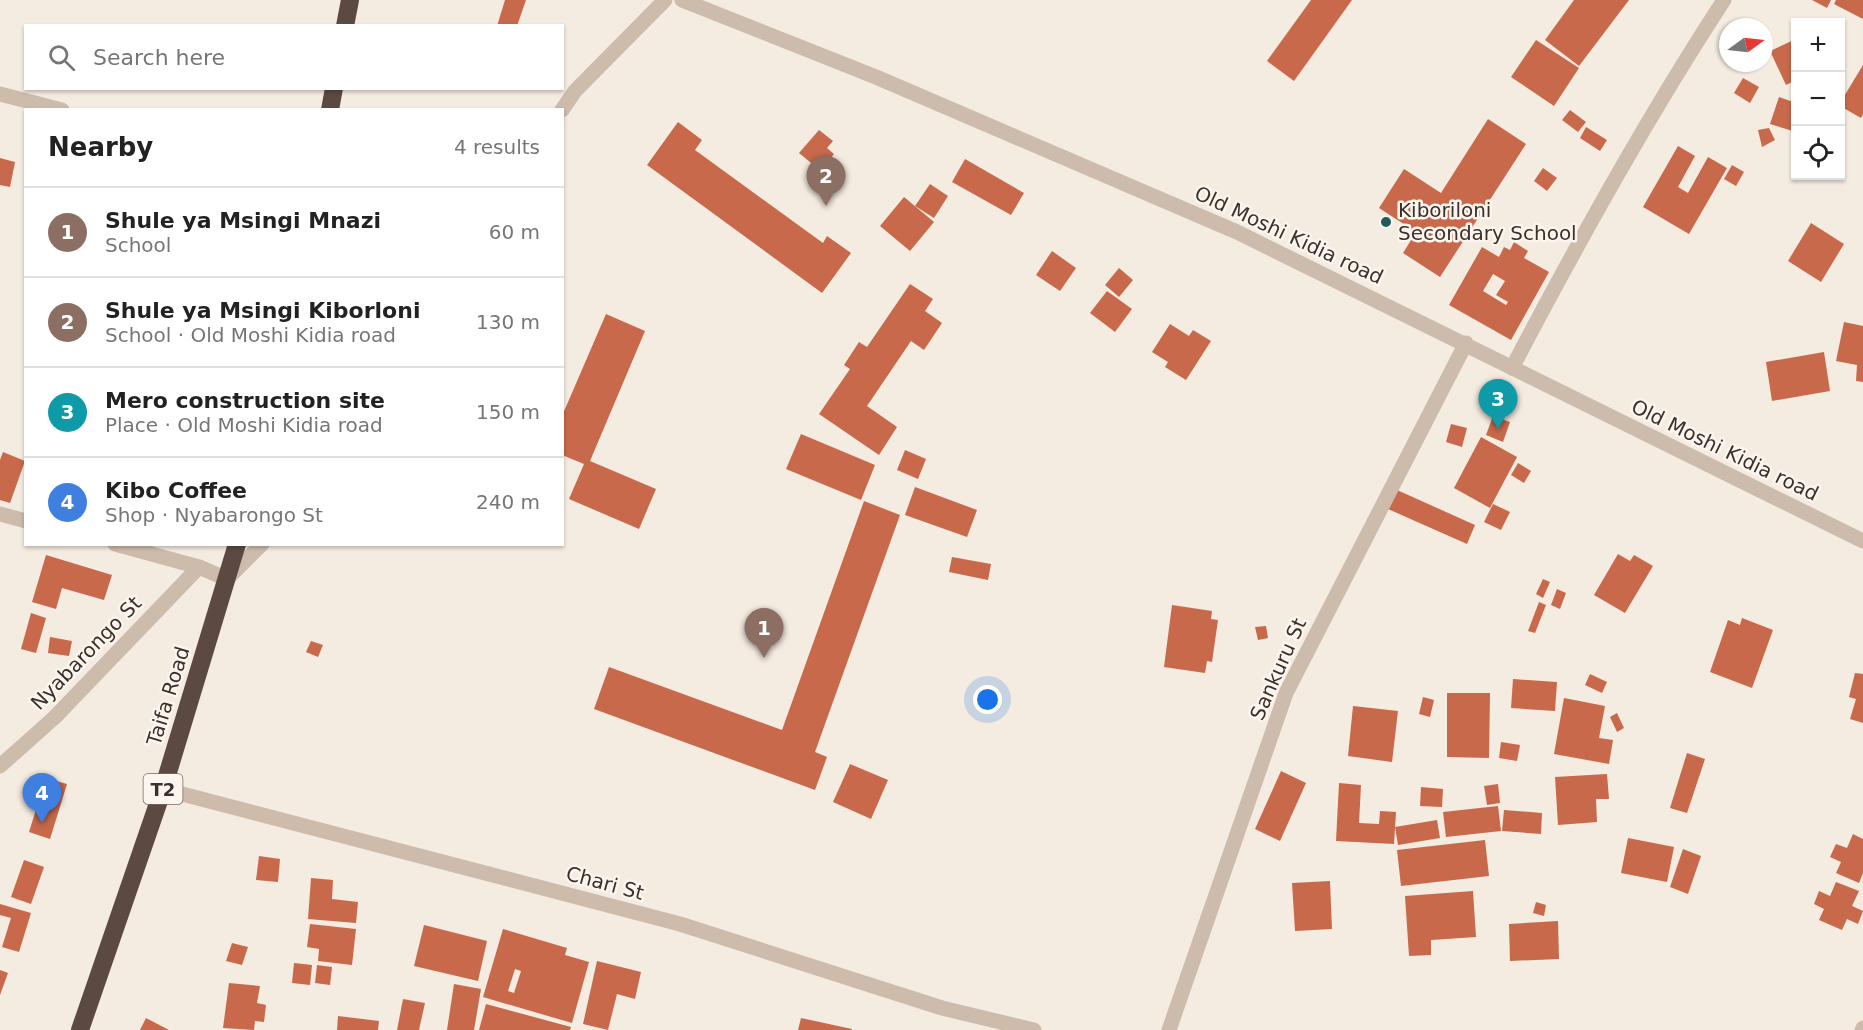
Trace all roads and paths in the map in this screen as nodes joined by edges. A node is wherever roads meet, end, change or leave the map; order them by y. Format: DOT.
graph roads {
  1 [pos="350,0"];
  2 [pos="665,0"];
  3 [pos="682,0"];
  4 [pos="1724,0"];
  5 [pos="345,24"];
  6 [pos="334,90"];
  7 [pos="0,94"];
  8 [pos="54,108"];
  9 [pos="330,108"];
  10 [pos="563,108"];
  11 [pos="1466,344"];
  12 [pos="1512,368"];
  13 [pos="0,514"];
  14 [pos="24,520"];
  15 [pos="1862,536"];
  16 [pos="122,546"];
  17 [pos="236,546"];
  18 [pos="260,546"];
  19 [pos="199,567"];
  20 [pos="227,579"];
  21 [pos="0,766"];
  22 [pos="163,789"];
  23 [pos="80,1030"];
  24 [pos="1034,1030"];
  25 [pos="1169,1030"];
  1 -- 5 [label="highway"];
  2 -- 10 [label="street"];
  3 -- 11 [label="street, Old Moshi Kidia road"];
  4 -- 12 [label="street"];
  6 -- 9 [label="highway"];
  7 -- 8 [label="street"];
  11 -- 12 [label="street, Old Moshi Kidia road"];
  11 -- 25 [label="street, Sankuru St"];
  12 -- 15 [label="street, Old Moshi Kidia road"];
  13 -- 14 [label="street"];
  16 -- 19 [label="street"];
  17 -- 20 [label="highway, Taifa Road / T2"];
  18 -- 20 [label="street"];
  19 -- 20 [label="street"];
  19 -- 21 [label="street, Nyabarongo St"];
  20 -- 22 [label="highway, Taifa Road / T2"];
  22 -- 23 [label="highway, Taifa Road / T2"];
  22 -- 24 [label="street, Chari St"];
}
